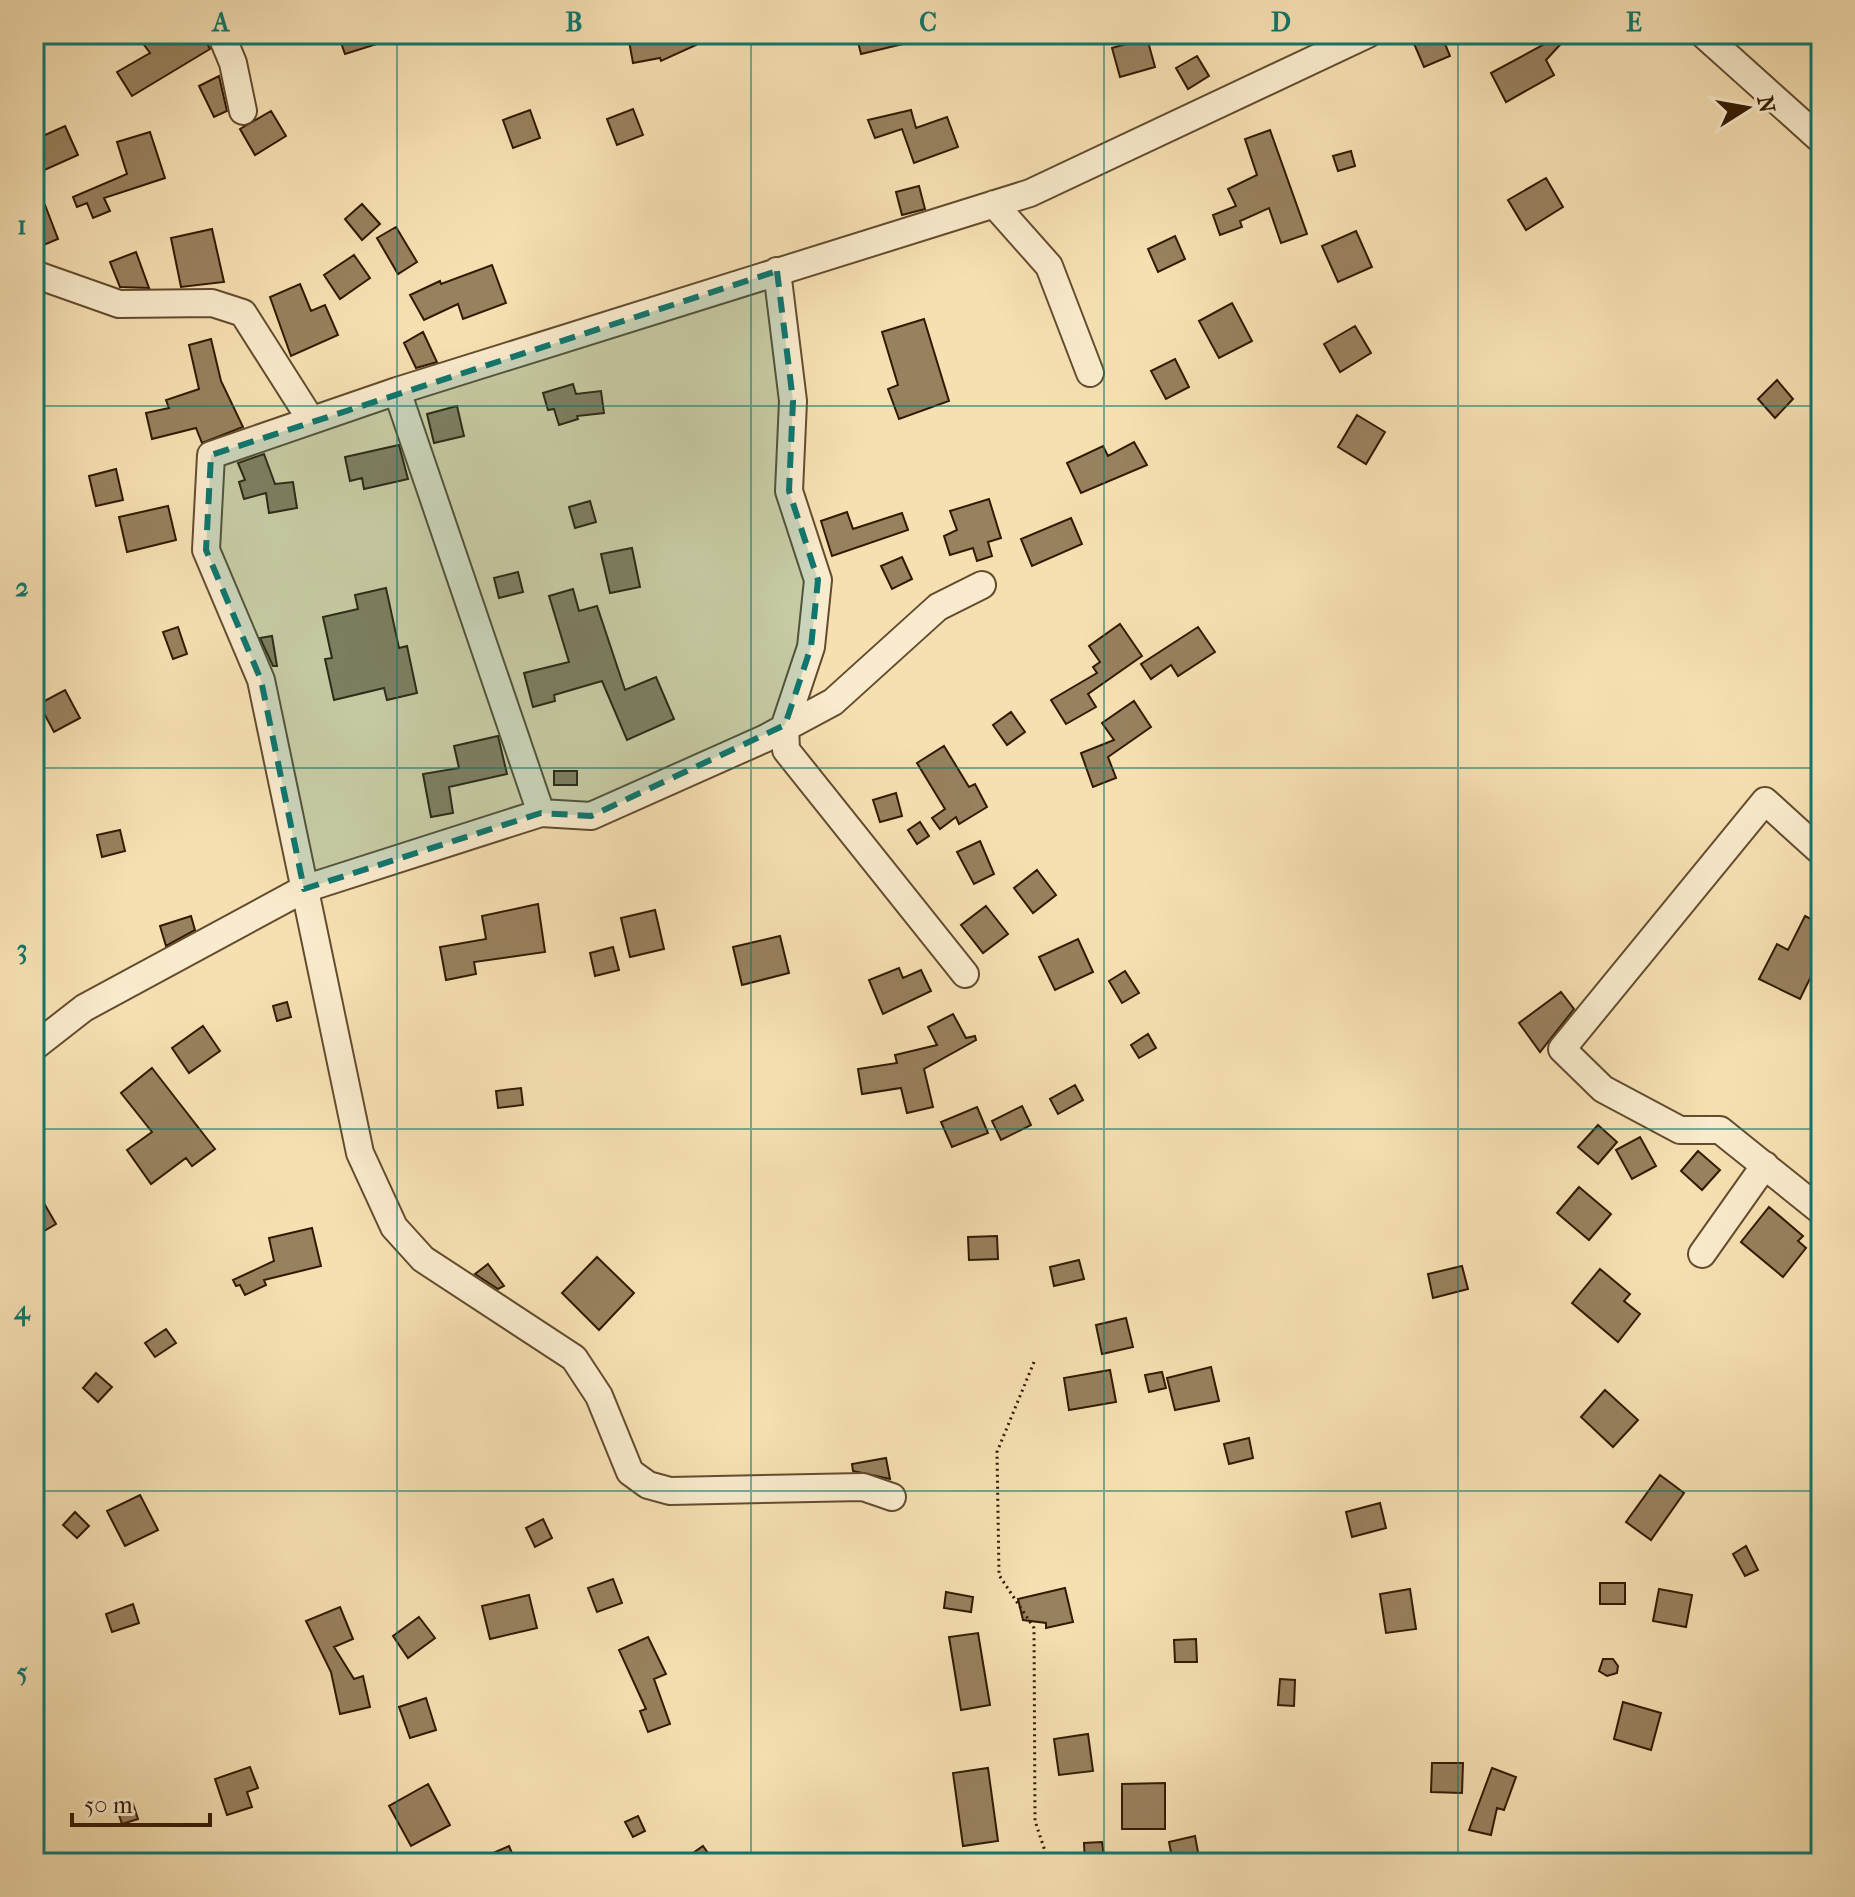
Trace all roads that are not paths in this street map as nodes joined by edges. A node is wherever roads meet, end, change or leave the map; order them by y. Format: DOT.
graph roads {
  1 [pos="221,34"];
  2 [pos="1368,34"];
  3 [pos="1703,34"];
  4 [pos="243,111"];
  5 [pos="1821,140"];
  6 [pos="994,204"];
  7 [pos="777,271"];
  8 [pos="34,274"];
  9 [pos="1090,373"];
  10 [pos="397,391"];
  11 [pos="311,420"];
  12 [pos="982,585"];
  13 [pos="785,725"];
  14 [pos="541,813"];
  15 [pos="1821,852"];
  16 [pos="304,889"];
  17 [pos="965,974"];
  18 [pos="34,1047"];
  19 [pos="1765,1165"];
  20 [pos="1821,1211"];
  21 [pos="1702,1254"];
  22 [pos="892,1497"];
  1 -- 4 [label="street"];
  2 -- 6 [label="street"];
  3 -- 5 [label="street"];
  6 -- 7 [label="street"];
  6 -- 9 [label="street"];
  7 -- 10 [label="street"];
  7 -- 13 [label="street"];
  8 -- 11 [label="street"];
  10 -- 11 [label="street"];
  10 -- 14 [label="street"];
  11 -- 16 [label="street"];
  12 -- 13 [label="street"];
  13 -- 14 [label="street"];
  13 -- 17 [label="street"];
  14 -- 16 [label="street"];
  15 -- 19 [label="street"];
  16 -- 18 [label="street"];
  16 -- 22 [label="street"];
  19 -- 20 [label="street"];
  19 -- 21 [label="street"];
}
